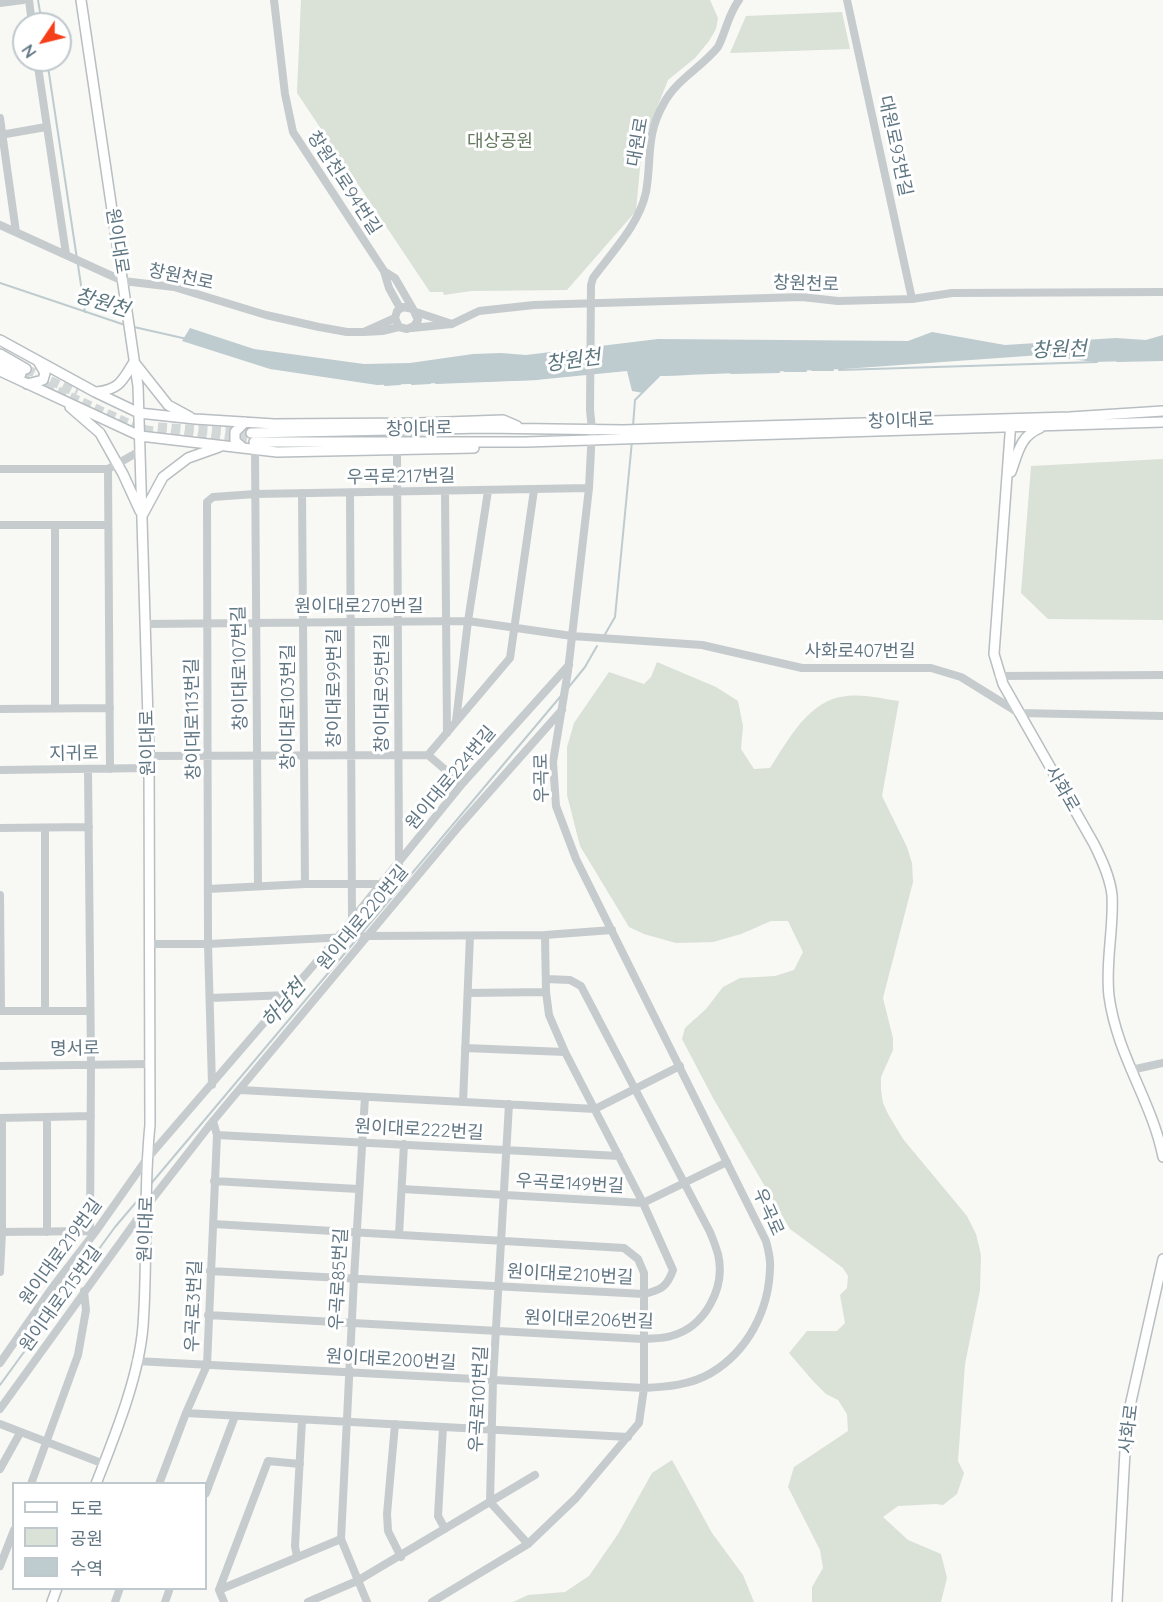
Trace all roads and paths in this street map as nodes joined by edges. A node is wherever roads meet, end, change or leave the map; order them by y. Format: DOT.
graph roads {
  1 [pos="22,0"];
  2 [pos="81,0"];
  3 [pos="274,0"];
  4 [pos="847,0"];
  5 [pos="736,2"];
  6 [pos="0,3"];
  7 [pos="39,72"];
  8 [pos="0,118"];
  9 [pos="46,127"];
  10 [pos="1,134"];
  11 [pos="0,225"];
  12 [pos="16,232"];
  13 [pos="66,254"];
  14 [pos="384,272"];
  15 [pos="123,281"];
  16 [pos="1163,292"];
  17 [pos="912,299"];
  18 [pos="589,302"];
  19 [pos="400,308"];
  20 [pos="415,310"];
  21 [pos="395,318"];
  22 [pos="452,324"];
  23 [pos="399,327"];
  24 [pos="411,328"];
  25 [pos="364,332"];
  26 [pos="0,340"];
  27 [pos="0,354"];
  28 [pos="37,360"];
  29 [pos="134,360"];
  30 [pos="0,362"];
  31 [pos="0,371"];
  32 [pos="27,384"];
  33 [pos="95,392"];
  34 [pos="60,399"];
  35 [pos="1163,411"];
  36 [pos="139,413"];
  37 [pos="195,419"];
  38 [pos="245,422"];
  39 [pos="1011,422"];
  40 [pos="1163,422"];
  41 [pos="1045,426"];
  42 [pos="522,428"];
  43 [pos="992,428"];
  44 [pos="592,435"];
  45 [pos="641,435"];
  46 [pos="140,436"];
  47 [pos="253,442"];
  48 [pos="526,442"];
  49 [pos="222,446"];
  50 [pos="243,448"];
  51 [pos="140,451"];
  52 [pos="397,451"];
  53 [pos="117,463"];
  54 [pos="108,468"];
  55 [pos="0,469"];
  56 [pos="1007,482"];
  57 [pos="589,488"];
  58 [pos="534,490"];
  59 [pos="445,491"];
  60 [pos="488,491"];
  61 [pos="398,492"];
  62 [pos="302,493"];
  63 [pos="350,493"];
  64 [pos="255,494"];
  65 [pos="213,497"];
  66 [pos="142,516"];
  67 [pos="0,525"];
  68 [pos="55,525"];
  69 [pos="108,525"];
  70 [pos="398,621"];
  71 [pos="446,621"];
  72 [pos="468,621"];
  73 [pos="255,622"];
  74 [pos="304,622"];
  75 [pos="206,623"];
  76 [pos="351,623"];
  77 [pos="145,624"];
  78 [pos="514,628"];
  79 [pos="572,636"];
  80 [pos="589,637"];
  81 [pos="568,668"];
  82 [pos="1163,675"];
  83 [pos="999,676"];
  84 [pos="563,707"];
  85 [pos="55,708"];
  86 [pos="110,708"];
  87 [pos="0,709"];
  88 [pos="1018,713"];
  89 [pos="1163,716"];
  90 [pos="456,722"];
  91 [pos="447,733"];
  92 [pos="209,754"];
  93 [pos="397,754"];
  94 [pos="256,755"];
  95 [pos="350,755"];
  96 [pos="428,755"];
  97 [pos="148,756"];
  98 [pos="303,756"];
  99 [pos="149,768"];
  100 [pos="88,769"];
  101 [pos="110,769"];
  102 [pos="0,770"];
  103 [pos="462,784"];
  104 [pos="89,827"];
  105 [pos="0,828"];
  106 [pos="45,828"];
  107 [pos="399,864"];
  108 [pos="305,884"];
  109 [pos="352,884"];
  110 [pos="382,884"];
  111 [pos="258,886"];
  112 [pos="208,889"];
  113 [pos="0,895"];
  114 [pos="352,921"];
  115 [pos="612,930"];
  116 [pos="545,935"];
  117 [pos="470,936"];
  118 [pos="365,937"];
  119 [pos="340,938"];
  120 [pos="150,944"];
  121 [pos="208,944"];
  122 [pos="546,979"];
  123 [pos="546,992"];
  124 [pos="468,993"];
  125 [pos="289,995"];
  126 [pos="210,998"];
  127 [pos="1,1011"];
  128 [pos="45,1011"];
  129 [pos="90,1011"];
  130 [pos="465,1048"];
  131 [pos="565,1052"];
  132 [pos="1163,1063"];
  133 [pos="91,1064"];
  134 [pos="150,1064"];
  135 [pos="0,1066"];
  136 [pos="680,1066"];
  137 [pos="1131,1070"];
  138 [pos="212,1085"];
  139 [pos="240,1090"];
  140 [pos="635,1090"];
  141 [pos="364,1096"];
  142 [pos="463,1102"];
  143 [pos="509,1104"];
  144 [pos="596,1108"];
  145 [pos="91,1116"];
  146 [pos="47,1117"];
  147 [pos="1,1118"];
  148 [pos="213,1120"];
  149 [pos="217,1135"];
  150 [pos="362,1142"];
  151 [pos="404,1144"];
  152 [pos="507,1149"];
  153 [pos="619,1156"];
  154 [pos="1163,1157"];
  155 [pos="727,1162"];
  156 [pos="146,1163"];
  157 [pos="214,1181"];
  158 [pos="683,1183"];
  159 [pos="358,1189"];
  160 [pos="402,1189"];
  161 [pos="505,1195"];
  162 [pos="147,1202"];
  163 [pos="643,1203"];
  164 [pos="213,1224"];
  165 [pos="93,1231"];
  166 [pos="1,1232"];
  167 [pos="47,1232"];
  168 [pos="356,1233"];
  169 [pos="399,1235"];
  170 [pos="501,1241"];
  171 [pos="1163,1259"];
  172 [pos="210,1271"];
  173 [pos="0,1272"];
  174 [pos="354,1278"];
  175 [pos="499,1286"];
  176 [pos="84,1291"];
  177 [pos="644,1294"];
  178 [pos="208,1315"];
  179 [pos="351,1324"];
  180 [pos="498,1331"];
  181 [pos="643,1339"];
  182 [pos="136,1361"];
  183 [pos="0,1363"];
  184 [pos="207,1365"];
  185 [pos="351,1373"];
  186 [pos="493,1380"];
  187 [pos="644,1388"];
  188 [pos="0,1409"];
  189 [pos="186,1413"];
  190 [pos="234,1416"];
  191 [pos="302,1420"];
  192 [pos="348,1422"];
  193 [pos="395,1424"];
  194 [pos="0,1425"];
  195 [pos="443,1426"];
  196 [pos="492,1429"];
  197 [pos="20,1433"];
  198 [pos="628,1437"];
  199 [pos="47,1442"];
  200 [pos="104,1464"];
  201 [pos="300,1464"];
  202 [pos="0,1469"];
  203 [pos="535,1475"];
  204 [pos="32,1482"];
  205 [pos="97,1482"];
  206 [pos="160,1482"];
  207 [pos="207,1490"];
  208 [pos="490,1502"];
  209 [pos="445,1529"];
  210 [pos="12,1535"];
  211 [pos="341,1539"];
  212 [pos="528,1544"];
  213 [pos="297,1557"];
  214 [pos="400,1557"];
  215 [pos="0,1564"];
  216 [pos="357,1581"];
  217 [pos="219,1590"];
  218 [pos="224,1602"];
  219 [pos="308,1602"];
  220 [pos="367,1602"];
  221 [pos="432,1602"];
  222 [pos="1117,1602"];
  1 -- 6 [label="street"];
  2 -- 15 [label="main road, 원이대로"];
  3 -- 14 [label="street, 창원천로94번길"];
  4 -- 17 [label="street, 대원로93번길"];
  5 -- 18 [label="street, 대원로"];
  7 -- 9 [label="street"];
  8 -- 10 [label="street"];
  9 -- 10 [label="street"];
  9 -- 13 [label="street"];
  10 -- 12 [label="street"];
  11 -- 12 [label="street, 창원천로"];
  12 -- 13 [label="street, 창원천로"];
  13 -- 15 [label="street, 창원천로"];
  14 -- 19 [label="street"];
  14 -- 20 [label="street"];
  15 -- 25 [label="street, 창원천로"];
  15 -- 29 [label="main road, 원이대로"];
  16 -- 17 [label="street, 창원천로"];
  17 -- 18 [label="street, 창원천로"];
  18 -- 22 [label="street, 창원천로"];
  18 -- 44 [label="street, 대원로"];
  19 -- 20 [label="street"];
  19 -- 21 [label="street"];
  20 -- 22 [label="street"];
  20 -- 24 [label="street"];
  21 -- 23 [label="street"];
  21 -- 25 [label="street"];
  22 -- 24 [label="street"];
  23 -- 24 [label="street"];
  23 -- 25 [label="street, 창원천로"];
  26 -- 28 [label="main road"];
  27 -- 30 [label="main road"];
  28 -- 32 [label="main road"];
  28 -- 33 [label="main road"];
  29 -- 33 [label="main road"];
  29 -- 36 [label="main road, 원이대로"];
  29 -- 37 [label="main road"];
  31 -- 32 [label="main road"];
  32 -- 34 [label="main road"];
  33 -- 36 [label="main road"];
  34 -- 46 [label="main road"];
  34 -- 53 [label="main road"];
  35 -- 39 [label="main road, 창이대로"];
  36 -- 37 [label="main road"];
  36 -- 46 [label="main road, 원이대로"];
  37 -- 38 [label="main road"];
  38 -- 42 [label="main road"];
  38 -- 50 [label="main road"];
  39 -- 41 [label="main road, 창이대로"];
  39 -- 43 [label="main road, 창이대로"];
  39 -- 45 [label="main road, 창이대로"];
  39 -- 56 [label="main road, 사화로"];
  40 -- 41 [label="main road, 창이대로"];
  41 -- 56 [label="main road"];
  42 -- 44 [label="main road, 창이대로"];
  42 -- 47 [label="main road, 창이대로"];
  43 -- 45 [label="main road, 창이대로"];
  43 -- 56 [label="main road"];
  44 -- 45 [label="main road, 창이대로"];
  44 -- 48 [label="main road, 창이대로"];
  44 -- 57 [label="street"];
  46 -- 49 [label="main road"];
  46 -- 51 [label="main road, 원이대로"];
  47 -- 48 [label="main road, 창이대로"];
  47 -- 50 [label="main road"];
  47 -- 52 [label="main road"];
  47 -- 64 [label="street, 창이대로107번길"];
  48 -- 52 [label="main road"];
  49 -- 50 [label="main road"];
  49 -- 66 [label="main road"];
  51 -- 53 [label="street"];
  51 -- 66 [label="main road, 원이대로"];
  52 -- 61 [label="street, 창이대로95번길"];
  53 -- 54 [label="street"];
  53 -- 66 [label="main road"];
  54 -- 55 [label="street"];
  54 -- 69 [label="street"];
  56 -- 83 [label="main road, 사화로"];
  57 -- 58 [label="street, 우곡로217번길"];
  57 -- 79 [label="street"];
  58 -- 60 [label="street, 우곡로217번길"];
  58 -- 78 [label="street"];
  59 -- 60 [label="street, 우곡로217번길"];
  59 -- 61 [label="street, 우곡로217번길"];
  59 -- 71 [label="street"];
  60 -- 72 [label="street"];
  61 -- 63 [label="street, 우곡로217번길"];
  61 -- 70 [label="street, 창이대로95번길"];
  62 -- 63 [label="street, 우곡로217번길"];
  62 -- 64 [label="street, 우곡로217번길"];
  62 -- 74 [label="street, 창이대로103번길"];
  63 -- 76 [label="street, 창이대로99번길"];
  64 -- 65 [label="street, 우곡로217번길"];
  64 -- 73 [label="street, 창이대로107번길"];
  65 -- 75 [label="street, 창이대로113번길"];
  66 -- 77 [label="main road, 원이대로"];
  67 -- 68 [label="street"];
  68 -- 69 [label="street"];
  68 -- 85 [label="street"];
  69 -- 86 [label="street"];
  70 -- 71 [label="street, 원이대로270번길"];
  70 -- 76 [label="street, 원이대로270번길"];
  70 -- 93 [label="street, 창이대로95번길"];
  71 -- 72 [label="street, 원이대로270번길"];
  71 -- 91 [label="street"];
  72 -- 78 [label="street, 원이대로270번길"];
  72 -- 90 [label="street"];
  73 -- 74 [label="street, 원이대로270번길"];
  73 -- 75 [label="street, 원이대로270번길"];
  73 -- 94 [label="street, 창이대로107번길"];
  74 -- 76 [label="street, 원이대로270번길"];
  74 -- 98 [label="street, 창이대로103번길"];
  75 -- 77 [label="street, 원이대로270번길"];
  75 -- 92 [label="street, 창이대로113번길"];
  76 -- 95 [label="street, 창이대로99번길"];
  77 -- 97 [label="main road, 원이대로"];
  78 -- 79 [label="street, 원이대로270번길"];
  78 -- 90 [label="street"];
  79 -- 80 [label="street, 원이대로270번길"];
  79 -- 81 [label="street"];
  80 -- 88 [label="street, 사화로407번길"];
  81 -- 84 [label="street, 우곡로"];
  81 -- 103 [label="street, 원이대로224번길"];
  82 -- 83 [label="street"];
  83 -- 88 [label="main road, 사화로"];
  84 -- 115 [label="street, 우곡로"];
  84 -- 118 [label="street, 원이대로220번길"];
  85 -- 86 [label="street"];
  85 -- 87 [label="street"];
  86 -- 101 [label="street"];
  88 -- 89 [label="street"];
  88 -- 137 [label="main road, 사화로"];
  90 -- 91 [label="street"];
  91 -- 96 [label="street"];
  92 -- 94 [label="street"];
  92 -- 97 [label="street"];
  92 -- 112 [label="street, 창이대로113번길"];
  93 -- 95 [label="street"];
  93 -- 96 [label="street"];
  93 -- 107 [label="street, 창이대로95번길"];
  94 -- 98 [label="street"];
  94 -- 111 [label="street, 창이대로107번길"];
  95 -- 98 [label="street"];
  95 -- 109 [label="street, 창이대로99번길"];
  96 -- 103 [label="street"];
  97 -- 99 [label="main road, 원이대로"];
  98 -- 108 [label="street, 창이대로103번길"];
  99 -- 101 [label="street, 지귀로"];
  99 -- 120 [label="main road, 원이대로"];
  100 -- 101 [label="street, 지귀로"];
  100 -- 102 [label="street, 지귀로"];
  100 -- 104 [label="street"];
  103 -- 107 [label="street, 원이대로224번길"];
  104 -- 106 [label="street"];
  104 -- 129 [label="street"];
  105 -- 106 [label="street"];
  106 -- 128 [label="street"];
  107 -- 110 [label="street, 원이대로224번길"];
  108 -- 109 [label="street"];
  108 -- 111 [label="street"];
  109 -- 110 [label="street"];
  109 -- 114 [label="street, 창이대로99번길"];
  110 -- 114 [label="street, 원이대로224번길"];
  111 -- 112 [label="street"];
  112 -- 121 [label="street, 창이대로113번길"];
  113 -- 127 [label="street"];
  114 -- 119 [label="street, 원이대로224번길"];
  115 -- 116 [label="street"];
  115 -- 136 [label="street, 우곡로"];
  116 -- 117 [label="street"];
  116 -- 122 [label="street, 원이대로210번길"];
  117 -- 118 [label="street"];
  117 -- 124 [label="street"];
  118 -- 119 [label="street"];
  118 -- 139 [label="street, 원이대로220번길"];
  119 -- 121 [label="street"];
  119 -- 125 [label="street, 원이대로224번길"];
  120 -- 121 [label="street"];
  120 -- 134 [label="main road, 원이대로"];
  121 -- 126 [label="street"];
  122 -- 123 [label="street, 원이대로210번길"];
  122 -- 140 [label="street, 원이대로206번길"];
  123 -- 124 [label="street"];
  123 -- 131 [label="street, 원이대로210번길"];
  124 -- 130 [label="street"];
  125 -- 126 [label="street"];
  125 -- 138 [label="street, 원이대로224번길"];
  126 -- 138 [label="street"];
  127 -- 128 [label="street"];
  128 -- 129 [label="street"];
  129 -- 133 [label="street"];
  130 -- 131 [label="street"];
  130 -- 142 [label="street"];
  131 -- 144 [label="street, 원이대로210번길"];
  132 -- 137 [label="street"];
  133 -- 134 [label="street, 명서로"];
  133 -- 135 [label="street, 명서로"];
  133 -- 145 [label="street"];
  134 -- 156 [label="main road, 원이대로"];
  136 -- 140 [label="street"];
  136 -- 155 [label="street, 우곡로"];
  137 -- 154 [label="main road, 사화로"];
  138 -- 156 [label="street, 원이대로224번길"];
  139 -- 141 [label="street"];
  139 -- 148 [label="street, 원이대로220번길"];
  140 -- 144 [label="street"];
  140 -- 158 [label="street, 원이대로206번길"];
  141 -- 142 [label="street"];
  141 -- 150 [label="street, 우곡로85번길"];
  142 -- 143 [label="street"];
  143 -- 144 [label="street"];
  143 -- 152 [label="street, 우곡로101번길"];
  144 -- 153 [label="street, 원이대로210번길"];
  145 -- 146 [label="street"];
  145 -- 165 [label="street"];
  146 -- 147 [label="street"];
  146 -- 167 [label="street"];
  147 -- 166 [label="street"];
  148 -- 149 [label="street, 우곡로3번길"];
  148 -- 162 [label="street, 원이대로220번길"];
  149 -- 150 [label="street, 원이대로222번길"];
  149 -- 157 [label="street, 우곡로3번길"];
  150 -- 151 [label="street, 원이대로222번길"];
  150 -- 159 [label="street, 우곡로85번길"];
  151 -- 152 [label="street, 원이대로222번길"];
  151 -- 160 [label="street"];
  151 -- 169 [label="street"];
  152 -- 153 [label="street, 원이대로222번길"];
  152 -- 161 [label="street, 우곡로101번길"];
  153 -- 163 [label="street, 원이대로210번길"];
  155 -- 158 [label="street, 우곡로149번길"];
  155 -- 187 [label="street, 우곡로"];
  156 -- 162 [label="main road, 원이대로"];
  156 -- 165 [label="street, 원이대로219번길"];
  157 -- 159 [label="street"];
  157 -- 164 [label="street, 우곡로3번길"];
  158 -- 163 [label="street, 우곡로149번길"];
  158 -- 181 [label="street, 원이대로206번길"];
  159 -- 168 [label="street, 우곡로85번길"];
  160 -- 161 [label="street, 우곡로149번길"];
  160 -- 169 [label="street"];
  161 -- 163 [label="street, 우곡로149번길"];
  161 -- 170 [label="street, 우곡로101번길"];
  162 -- 176 [label="street, 원이대로215번길"];
  162 -- 182 [label="main road, 원이대로"];
  163 -- 177 [label="street, 원이대로210번길"];
  164 -- 168 [label="street"];
  164 -- 172 [label="street, 우곡로3번길"];
  165 -- 167 [label="street"];
  165 -- 183 [label="street, 원이대로219번길"];
  166 -- 167 [label="street"];
  166 -- 173 [label="street"];
  168 -- 169 [label="street"];
  168 -- 174 [label="street, 우곡로85번길"];
  169 -- 170 [label="street"];
  170 -- 175 [label="street, 우곡로101번길"];
  170 -- 177 [label="street"];
  171 -- 222 [label="main road, 사화로"];
  172 -- 174 [label="street, 원이대로210번길"];
  172 -- 178 [label="street, 우곡로3번길"];
  174 -- 175 [label="street, 원이대로210번길"];
  174 -- 179 [label="street, 우곡로85번길"];
  175 -- 177 [label="street, 원이대로210번길"];
  175 -- 180 [label="street, 우곡로101번길"];
  176 -- 188 [label="street, 원이대로215번길"];
  176 -- 199 [label="street"];
  177 -- 181 [label="street"];
  178 -- 179 [label="street, 원이대로206번길"];
  178 -- 184 [label="street, 우곡로3번길"];
  179 -- 180 [label="street, 원이대로206번길"];
  179 -- 185 [label="street, 우곡로85번길"];
  180 -- 181 [label="street, 원이대로206번길"];
  180 -- 186 [label="street, 우곡로101번길"];
  181 -- 187 [label="street"];
  182 -- 184 [label="street, 원이대로200번길"];
  182 -- 200 [label="main road, 원이대로"];
  184 -- 185 [label="street, 원이대로200번길"];
  184 -- 189 [label="street, 우곡로3번길"];
  185 -- 186 [label="street, 원이대로200번길"];
  185 -- 192 [label="street, 우곡로85번길"];
  186 -- 187 [label="street, 원이대로200번길"];
  186 -- 196 [label="street, 우곡로101번길"];
  187 -- 198 [label="street"];
  189 -- 190 [label="street"];
  189 -- 206 [label="street, 우곡로3번길"];
  190 -- 191 [label="street"];
  190 -- 207 [label="street"];
  191 -- 192 [label="street"];
  191 -- 201 [label="street"];
  192 -- 193 [label="street"];
  192 -- 211 [label="street, 우곡로85번길"];
  193 -- 195 [label="street"];
  193 -- 214 [label="street"];
  194 -- 197 [label="street"];
  195 -- 196 [label="street"];
  195 -- 209 [label="street"];
  196 -- 198 [label="street"];
  196 -- 208 [label="street, 우곡로101번길"];
  197 -- 199 [label="street"];
  197 -- 202 [label="street"];
  198 -- 212 [label="street"];
  199 -- 200 [label="street"];
  199 -- 204 [label="street"];
  200 -- 205 [label="main road, 원이대로"];
  201 -- 213 [label="street"];
  201 -- 217 [label="street"];
  203 -- 208 [label="street"];
  208 -- 209 [label="street"];
  208 -- 212 [label="street"];
  209 -- 214 [label="street"];
  210 -- 215 [label="street"];
  211 -- 213 [label="street"];
  211 -- 216 [label="street, 우곡로85번길"];
  212 -- 221 [label="street"];
  213 -- 217 [label="street"];
  214 -- 216 [label="street"];
  216 -- 219 [label="street"];
  216 -- 220 [label="street, 우곡로85번길"];
  217 -- 218 [label="street"];
}
